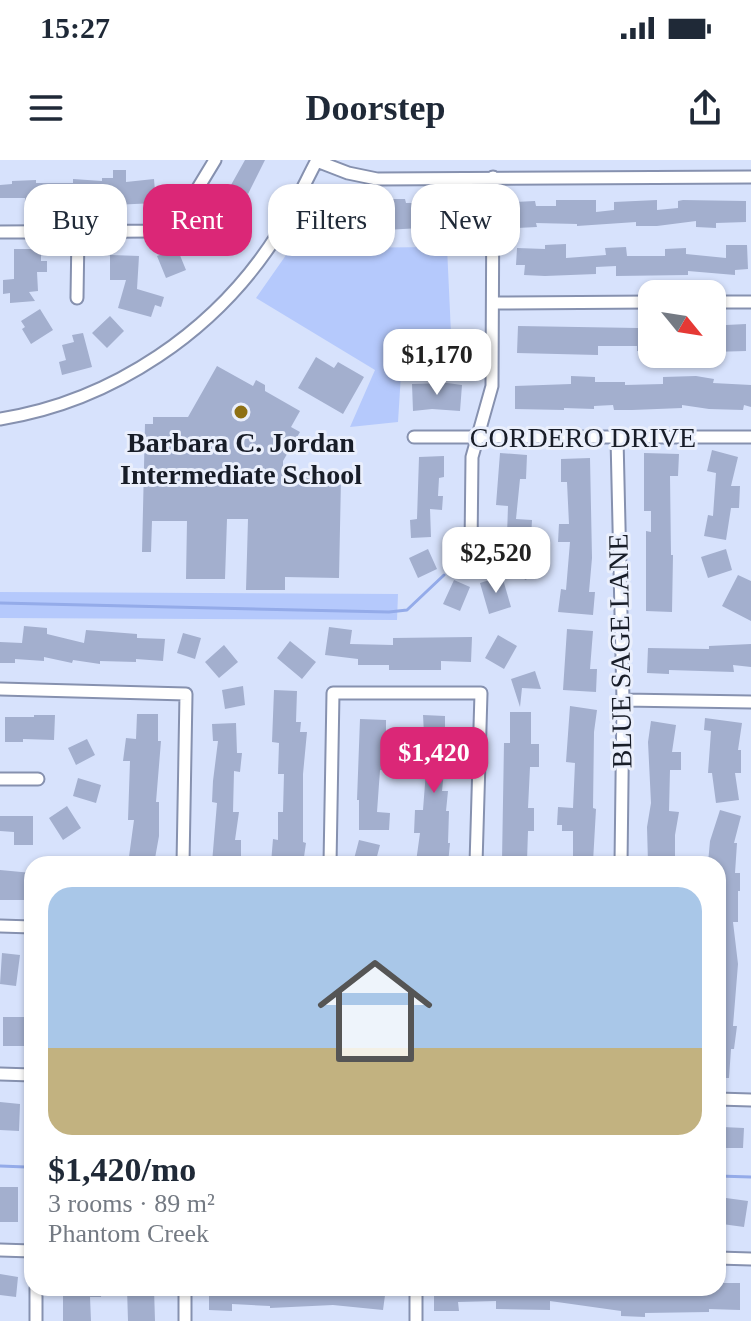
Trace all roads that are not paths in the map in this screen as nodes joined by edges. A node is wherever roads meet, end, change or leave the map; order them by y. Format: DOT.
graph roads {
  1 [pos="215,160"];
  2 [pos="317,160"];
  3 [pos="493,177"];
  4 [pos="751,177"];
  5 [pos="0,232"];
  6 [pos="24,232"];
  7 [pos="127,232"];
  8 [pos="78,256"];
  9 [pos="77,298"];
  10 [pos="638,302"];
  11 [pos="726,302"];
  12 [pos="751,302"];
  13 [pos="494,303"];
  14 [pos="0,419"];
  15 [pos="414,437"];
  16 [pos="751,437"];
  17 [pos="477,438"];
  18 [pos="617,438"];
  19 [pos="471,548"];
  20 [pos="0,689"];
  21 [pos="623,700"];
  22 [pos="751,702"];
  23 [pos="0,779"];
  24 [pos="38,779"];
  25 [pos="183,856"];
  26 [pos="330,856"];
  27 [pos="476,856"];
  28 [pos="621,856"];
  29 [pos="0,926"];
  30 [pos="24,927"];
  31 [pos="0,1074"];
  32 [pos="24,1075"];
  33 [pos="726,1099"];
  34 [pos="751,1100"];
  35 [pos="0,1250"];
  36 [pos="24,1251"];
  37 [pos="726,1258"];
  38 [pos="751,1259"];
  39 [pos="36,1296"];
  40 [pos="185,1296"];
  41 [pos="416,1296"];
  42 [pos="36,1321"];
  43 [pos="185,1321"];
  44 [pos="416,1321"];
  1 -- 7 [label="street"];
  2 -- 3 [label="street"];
  2 -- 14 [label="street"];
  3 -- 4 [label="street"];
  3 -- 13 [label="street"];
  5 -- 6 [label="street"];
  8 -- 9 [label="street"];
  10 -- 13 [label="street"];
  11 -- 12 [label="street"];
  13 -- 17 [label="street"];
  15 -- 17 [label="street, CORDERO DRIVE"];
  16 -- 18 [label="street, CORDERO DRIVE"];
  17 -- 18 [label="street, CORDERO DRIVE"];
  17 -- 19 [label="street"];
  18 -- 21 [label="street, BLUE SAGE LANE"];
  20 -- 25 [label="street"];
  21 -- 22 [label="street"];
  21 -- 28 [label="street, BLUE SAGE LANE"];
  23 -- 24 [label="street"];
  26 -- 27 [label="street"];
  29 -- 30 [label="street"];
  31 -- 32 [label="street"];
  33 -- 34 [label="street"];
  35 -- 36 [label="street"];
  37 -- 38 [label="street"];
  39 -- 42 [label="street"];
  40 -- 43 [label="street"];
  41 -- 44 [label="street"];
}
